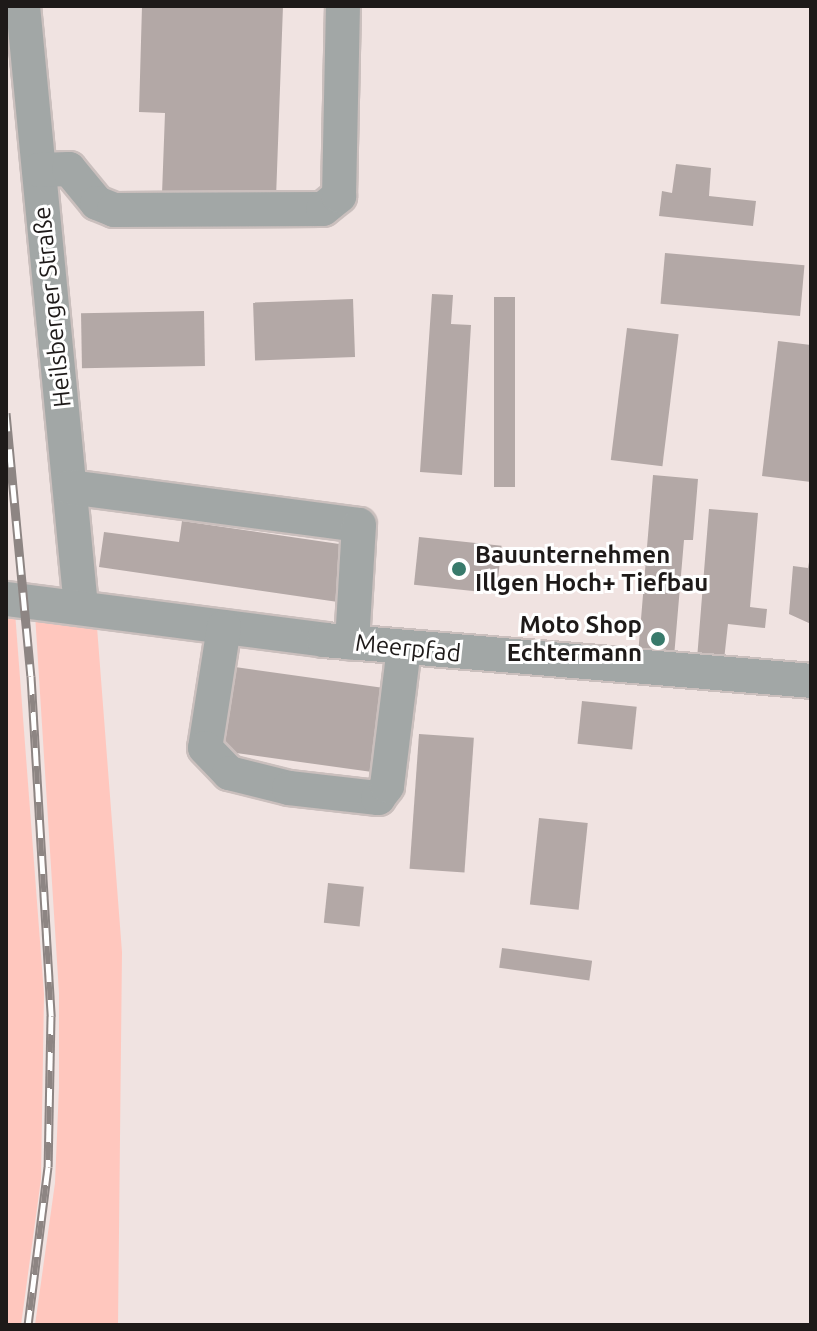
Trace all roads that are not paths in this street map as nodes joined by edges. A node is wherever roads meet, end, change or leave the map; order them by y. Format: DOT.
graph roads {
  1 [pos="23,6"];
  2 [pos="343,6"];
  3 [pos="39,170"];
  4 [pos="70,487"];
  5 [pos="6,599"];
  6 [pos="81,607"];
  7 [pos="224,627"];
  8 [pos="352,643"];
  9 [pos="404,648"];
  10 [pos="811,681"];
  1 -- 3 [label="street, Heilsberger Straße"];
  2 -- 3 [label="street"];
  3 -- 4 [label="street, Heilsberger Straße"];
  4 -- 6 [label="street, Heilsberger Straße"];
  4 -- 8 [label="street"];
  5 -- 6 [label="street, Meerpfad"];
  6 -- 7 [label="street, Meerpfad"];
  7 -- 8 [label="street, Meerpfad"];
  7 -- 9 [label="street"];
  8 -- 9 [label="street, Meerpfad"];
  9 -- 10 [label="street, Meerpfad"];
}
